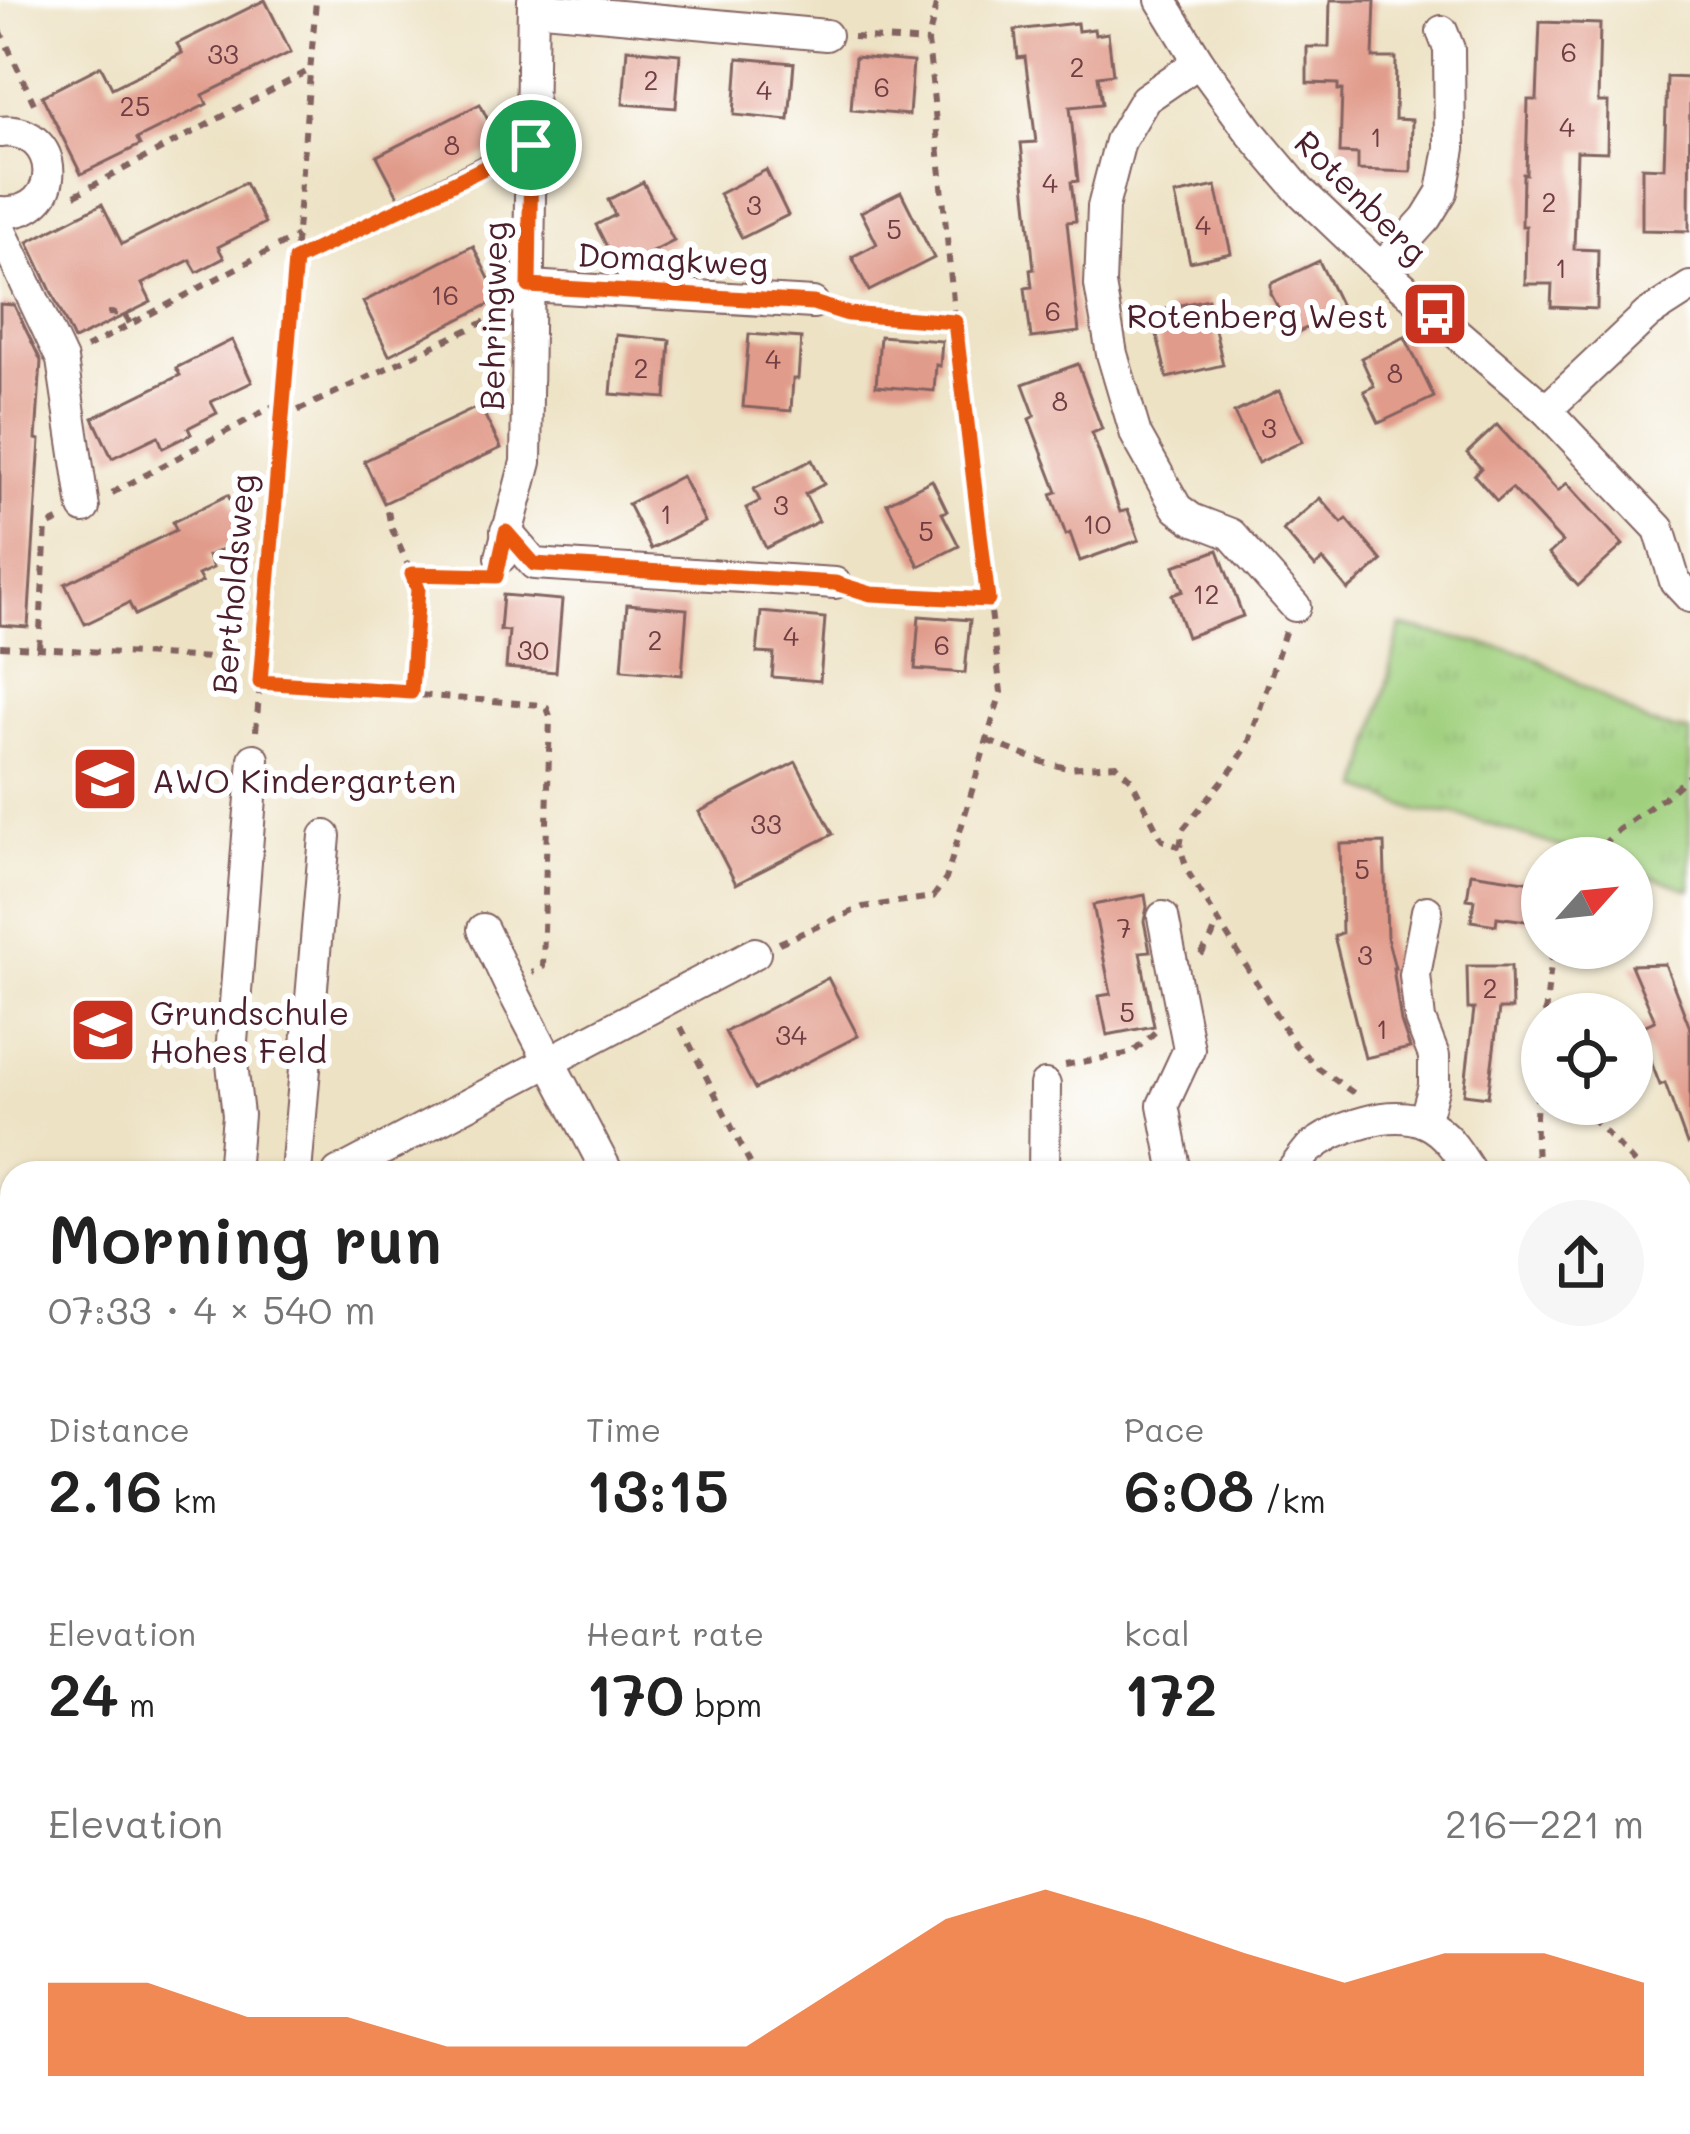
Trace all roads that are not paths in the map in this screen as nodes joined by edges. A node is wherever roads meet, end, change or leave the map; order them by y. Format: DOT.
graph roads {
  1 [pos="1161,0"];
  2 [pos="533,4"];
  3 [pos="1442,31"];
  4 [pos="826,35"];
  5 [pos="1199,62"];
  6 [pos="15,134"];
  7 [pos="0,212"];
  8 [pos="0,229"];
  9 [pos="1381,268"];
  10 [pos="1690,287"];
  11 [pos="529,293"];
  12 [pos="813,303"];
  13 [pos="1546,410"];
  14 [pos="84,508"];
  15 [pos="835,583"];
  16 [pos="1683,589"];
  17 [pos="1294,607"];
  18 [pos="254,759"];
  19 [pos="325,836"];
  20 [pos="1426,911"];
  21 [pos="1163,917"];
  22 [pos="483,929"];
  23 [pos="754,953"];
  24 [pos="550,1063"];
  25 [pos="1047,1076"];
  26 [pos="1424,1121"];
  27 [pos="234,1161"];
  28 [pos="297,1161"];
  29 [pos="361,1161"];
  30 [pos="602,1161"];
  31 [pos="1044,1161"];
  32 [pos="1174,1161"];
  33 [pos="1310,1161"];
  34 [pos="1463,1161"];
  1 -- 5 [label="street, Rotenberg"];
  2 -- 4 [label="street"];
  2 -- 11 [label="street, Behringweg"];
  3 -- 9 [label="street"];
  5 -- 9 [label="street, Rotenberg"];
  5 -- 17 [label="street"];
  6 -- 7 [label="street"];
  8 -- 14 [label="street"];
  9 -- 13 [label="street, Rotenberg"];
  10 -- 13 [label="street"];
  11 -- 12 [label="street, Domagkweg"];
  11 -- 15 [label="street, Behringweg"];
  13 -- 16 [label="street, Rotenberg"];
  18 -- 27 [label="street"];
  19 -- 28 [label="street"];
  20 -- 26 [label="street"];
  21 -- 32 [label="street"];
  22 -- 24 [label="street"];
  23 -- 24 [label="street"];
  24 -- 29 [label="street"];
  24 -- 30 [label="street"];
  25 -- 31 [label="street"];
  26 -- 33 [label="street"];
  26 -- 34 [label="street"];
}
